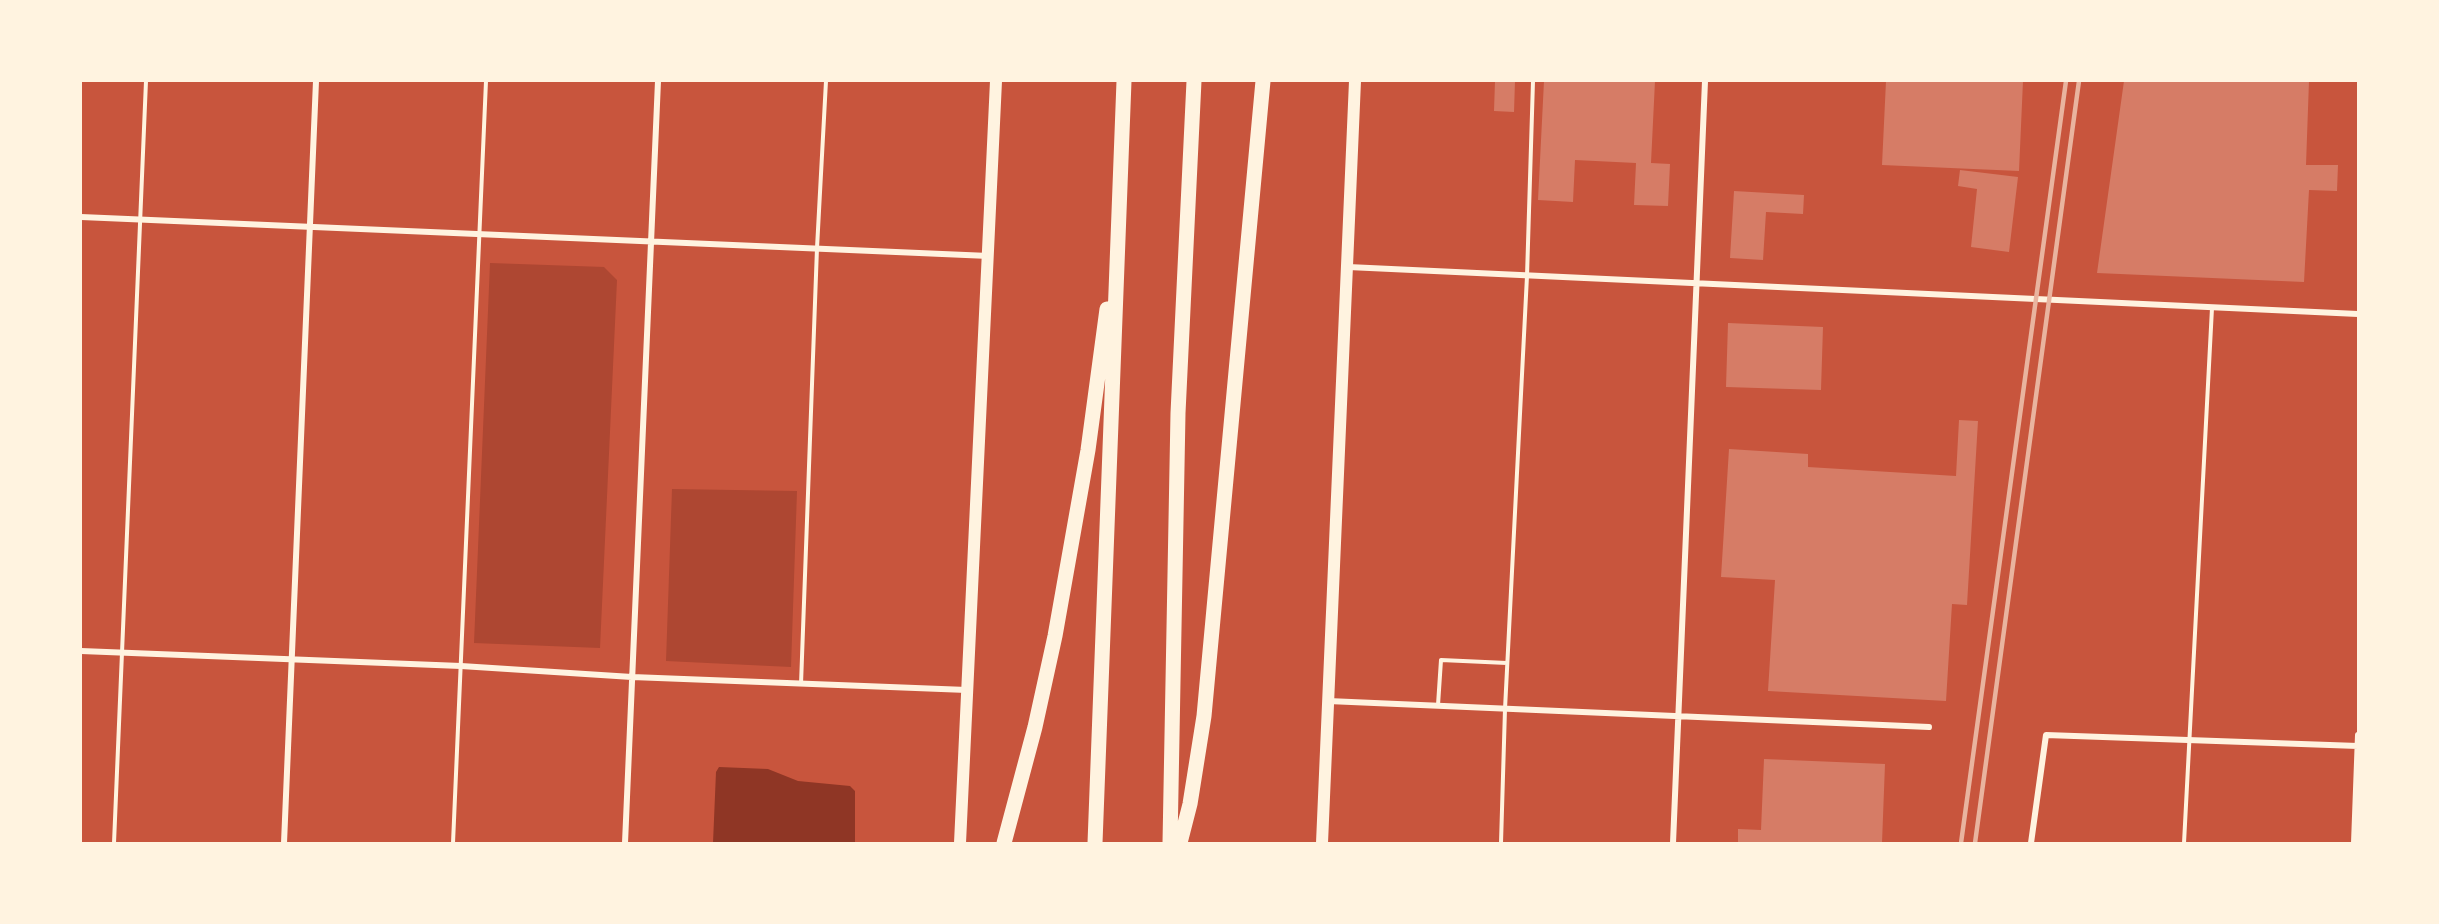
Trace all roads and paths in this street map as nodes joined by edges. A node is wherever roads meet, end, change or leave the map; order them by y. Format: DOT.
graph roads {
  1 [pos="146,81"];
  2 [pos="316,81"];
  3 [pos="486,81"];
  4 [pos="658,81"];
  5 [pos="826,81"];
  6 [pos="996,81"];
  7 [pos="1124,81"];
  8 [pos="1194,81"];
  9 [pos="1263,81"];
  10 [pos="1355,81"];
  11 [pos="1533,81"];
  12 [pos="1705,81"];
  13 [pos="81,217"];
  14 [pos="140,220"];
  15 [pos="1119,223"];
  16 [pos="310,227"];
  17 [pos="480,234"];
  18 [pos="650,242"];
  19 [pos="817,248"];
  20 [pos="989,256"];
  21 [pos="1348,267"];
  22 [pos="1527,276"];
  23 [pos="1697,285"];
  24 [pos="2212,308"];
  25 [pos="2358,314"];
  26 [pos="81,651"];
  27 [pos="122,652"];
  28 [pos="292,659"];
  29 [pos="1507,663"];
  30 [pos="461,666"];
  31 [pos="632,677"];
  32 [pos="801,685"];
  33 [pos="968,690"];
  34 [pos="1328,701"];
  35 [pos="1438,706"];
  36 [pos="1505,709"];
  37 [pos="1678,717"];
  38 [pos="1929,727"];
  39 [pos="2358,735"];
  40 [pos="2188,740"];
  41 [pos="2358,746"];
  42 [pos="114,843"];
  43 [pos="284,843"];
  44 [pos="453,843"];
  45 [pos="625,843"];
  46 [pos="960,843"];
  47 [pos="1004,843"];
  48 [pos="1095,843"];
  49 [pos="1170,843"];
  50 [pos="1180,843"];
  51 [pos="1323,843"];
  52 [pos="1501,843"];
  53 [pos="1673,843"];
  54 [pos="2031,843"];
  55 [pos="2184,843"];
  56 [pos="2354,843"];
  1 -- 14 [label="lane"];
  2 -- 16 [label="street"];
  3 -- 17 [label="lane"];
  4 -- 18 [label="street"];
  5 -- 19 [label="lane"];
  6 -- 20 [label="main road"];
  7 -- 15 [label="highway"];
  8 -- 49 [label="highway"];
  9 -- 50 [label="highway"];
  10 -- 21 [label="main road"];
  11 -- 22 [label="lane"];
  12 -- 23 [label="street"];
  13 -- 14 [label="street"];
  14 -- 16 [label="street"];
  14 -- 27 [label="lane"];
  15 -- 47 [label="highway"];
  15 -- 48 [label="highway"];
  16 -- 17 [label="street"];
  16 -- 28 [label="street"];
  17 -- 18 [label="street"];
  17 -- 30 [label="lane"];
  18 -- 19 [label="street"];
  18 -- 31 [label="street"];
  19 -- 20 [label="street"];
  19 -- 32 [label="lane"];
  20 -- 33 [label="main road"];
  21 -- 22 [label="street"];
  21 -- 34 [label="main road"];
  22 -- 23 [label="street"];
  22 -- 29 [label="lane"];
  23 -- 24 [label="street"];
  23 -- 37 [label="street"];
  24 -- 25 [label="street"];
  24 -- 40 [label="lane"];
  26 -- 27 [label="street"];
  27 -- 28 [label="street"];
  27 -- 42 [label="lane"];
  28 -- 30 [label="street"];
  28 -- 43 [label="street"];
  29 -- 35 [label="lane"];
  29 -- 36 [label="lane"];
  30 -- 31 [label="street"];
  30 -- 44 [label="lane"];
  31 -- 32 [label="street"];
  31 -- 45 [label="street"];
  32 -- 33 [label="street"];
  33 -- 46 [label="main road"];
  34 -- 35 [label="street"];
  34 -- 51 [label="main road"];
  35 -- 36 [label="street"];
  36 -- 37 [label="street"];
  36 -- 52 [label="lane"];
  37 -- 38 [label="street"];
  37 -- 53 [label="street"];
  39 -- 41 [label="street"];
  40 -- 41 [label="street"];
  40 -- 54 [label="street"];
  40 -- 55 [label="lane"];
  41 -- 56 [label="street"];
}
